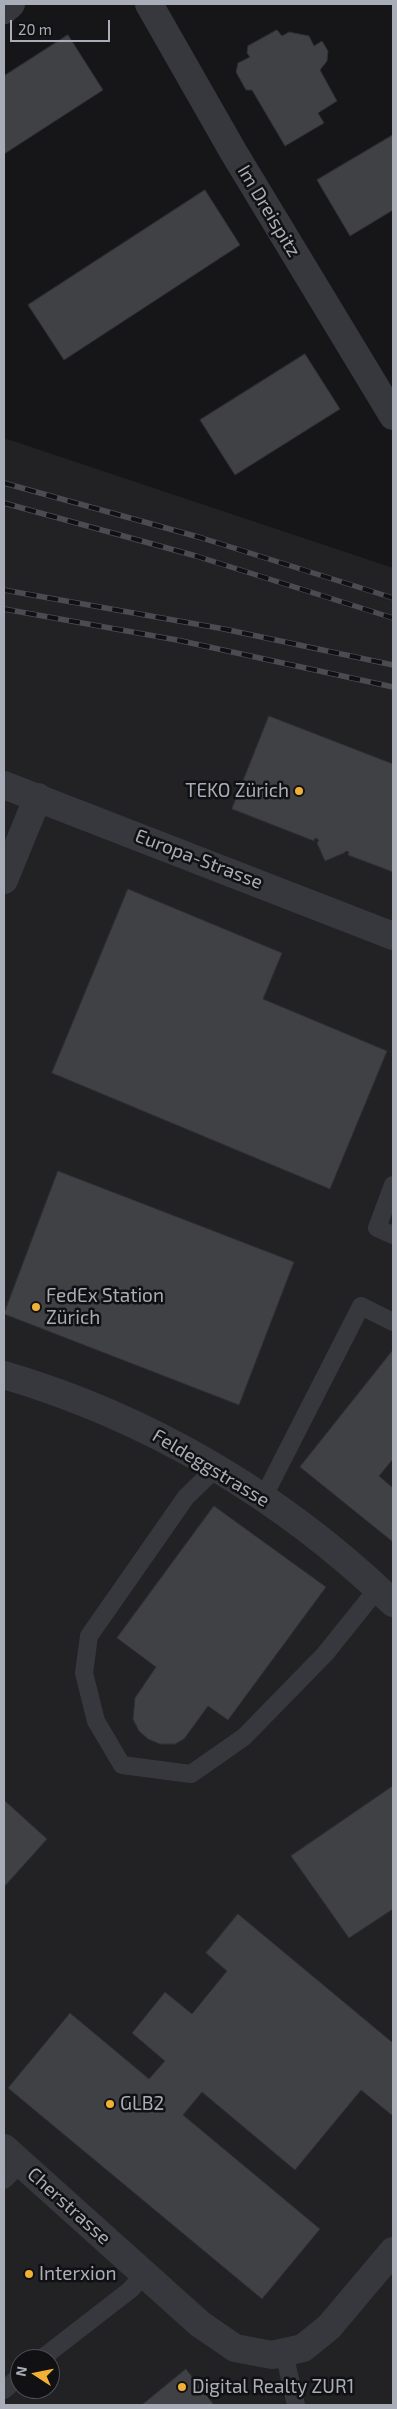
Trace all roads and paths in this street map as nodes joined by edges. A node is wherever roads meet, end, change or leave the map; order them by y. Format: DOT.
graph roads {
  1 [pos="11,4"];
  2 [pos="148,4"];
  3 [pos="4,10"];
  4 [pos="393,416"];
  5 [pos="4,785"];
  6 [pos="38,797"];
  7 [pos="4,880"];
  8 [pos="393,936"];
  9 [pos="393,1186"];
  10 [pos="393,1235"];
  11 [pos="393,1322"];
  12 [pos="4,1375"];
  13 [pos="217,1467"];
  14 [pos="263,1498"];
  15 [pos="386,1595"];
  16 [pos="10,2164"];
  17 [pos="393,2251"];
  18 [pos="145,2274"];
  19 [pos="54,2349"];
  20 [pos="284,2353"];
  21 [pos="296,2405"];
  1 -- 3 [label="street"];
  2 -- 4 [label="street, Im Dreispitz"];
  5 -- 6 [label="street, Europa-Strasse"];
  6 -- 7 [label="street"];
  6 -- 8 [label="street, Europa-Strasse"];
  9 -- 10 [label="lane"];
  11 -- 14 [label="lane"];
  12 -- 13 [label="street, Feldeggstrasse"];
  13 -- 14 [label="street, Feldeggstrasse"];
  13 -- 15 [label="lane"];
  14 -- 15 [label="street, Feldeggstrasse"];
  16 -- 18 [label="street, Cherstrasse"];
  17 -- 20 [label="street"];
  18 -- 19 [label="lane"];
  18 -- 20 [label="street, Cherstrasse"];
  20 -- 21 [label="lane"];
}
